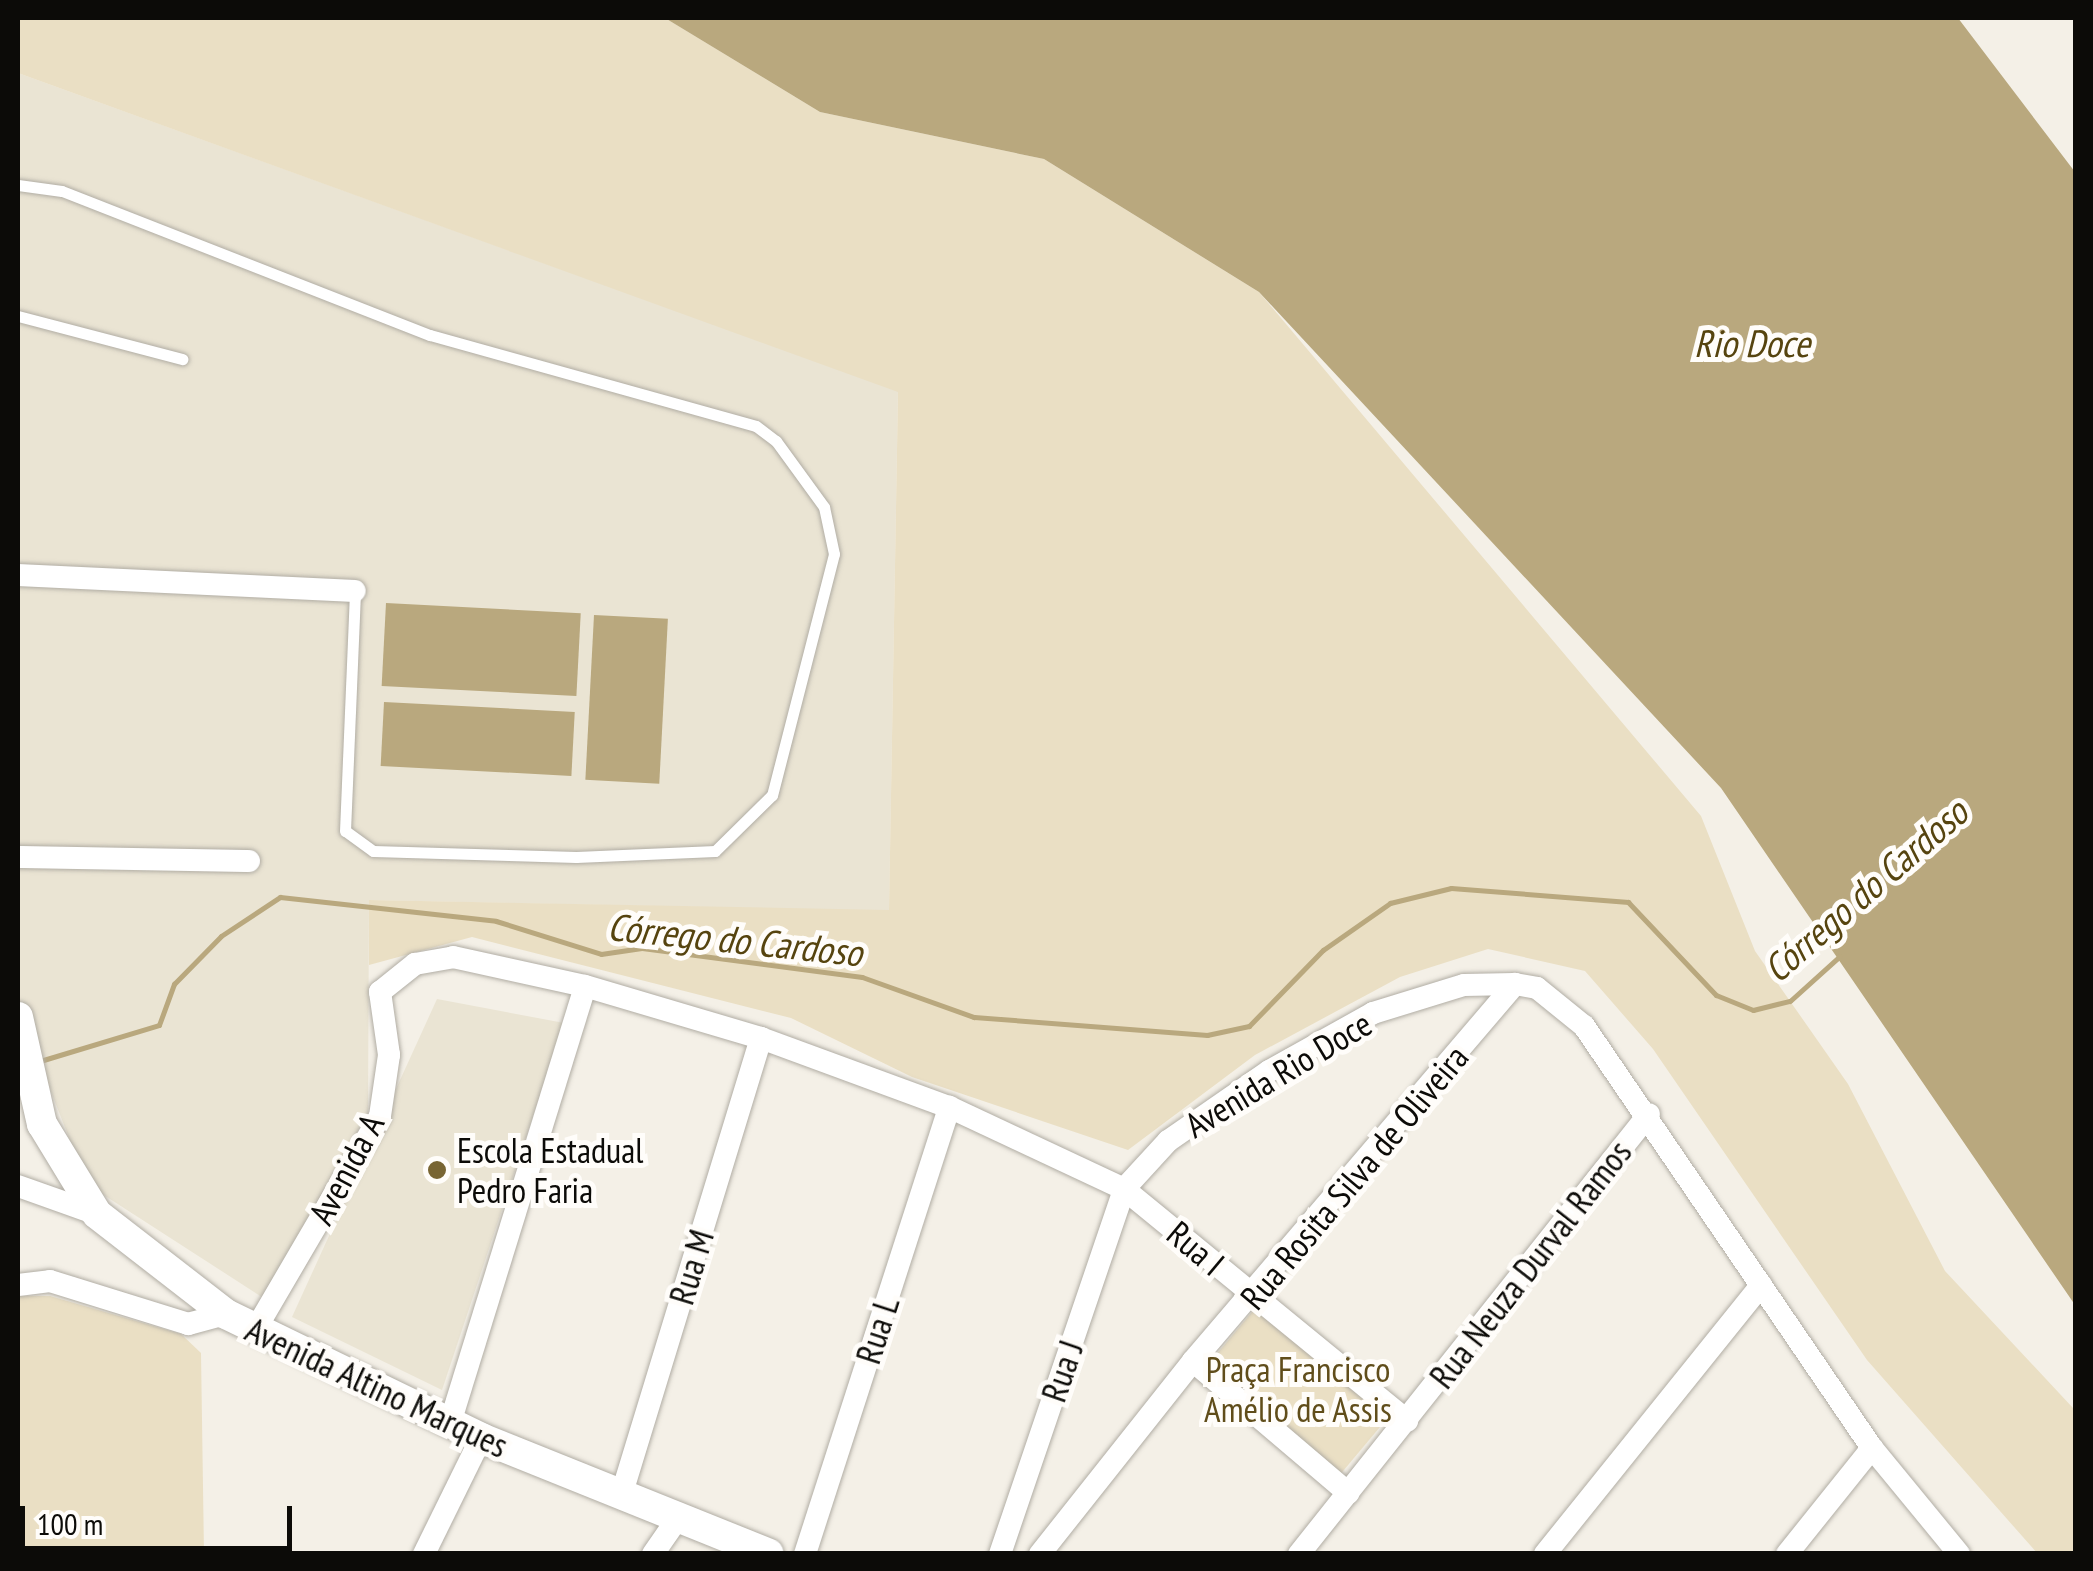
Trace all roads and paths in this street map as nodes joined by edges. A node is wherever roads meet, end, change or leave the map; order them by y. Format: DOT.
graph roads {
  1 [pos="18,185"];
  2 [pos="18,316"];
  3 [pos="182,359"];
  4 [pos="18,575"];
  5 [pos="355,590"];
  6 [pos="18,857"];
  7 [pos="249,861"];
  8 [pos="1515,984"];
  9 [pos="585,986"];
  10 [pos="18,1017"];
  11 [pos="761,1038"];
  12 [pos="949,1107"];
  13 [pos="1648,1114"];
  14 [pos="18,1186"];
  15 [pos="1124,1188"];
  16 [pos="97,1214"];
  17 [pos="18,1285"];
  18 [pos="1761,1285"];
  19 [pos="1254,1297"];
  20 [pos="226,1314"];
  21 [pos="254,1332"];
  22 [pos="1193,1361"];
  23 [pos="1407,1421"];
  24 [pos="450,1424"];
  25 [pos="482,1438"];
  26 [pos="1872,1448"];
  27 [pos="1348,1493"];
  28 [pos="621,1496"];
  29 [pos="678,1518"];
  30 [pos="424,1554"];
  31 [pos="653,1554"];
  32 [pos="769,1554"];
  33 [pos="805,1554"];
  34 [pos="1000,1554"];
  35 [pos="1040,1554"];
  36 [pos="1298,1554"];
  37 [pos="1545,1554"];
  38 [pos="1787,1554"];
  39 [pos="1959,1554"];
  1 -- 5 [label="lane"];
  2 -- 3 [label="lane"];
  4 -- 5 [label="street"];
  6 -- 7 [label="street"];
  8 -- 13 [label="street, Avenida Rio Doce"];
  8 -- 15 [label="street, Avenida Rio Doce"];
  8 -- 19 [label="street, Rua Rosita Silva de Oliveira"];
  9 -- 11 [label="street"];
  9 -- 21 [label="street, Avenida A"];
  9 -- 24 [label="street"];
  10 -- 16 [label="main road, Avenida Altino Marques"];
  11 -- 12 [label="street"];
  11 -- 28 [label="street, Rua M"];
  12 -- 15 [label="street"];
  12 -- 33 [label="street, Rua L"];
  13 -- 18 [label="street, Avenida Rio Doce"];
  13 -- 23 [label="street, Rua Neuza Durval Ramos"];
  14 -- 16 [label="street"];
  15 -- 19 [label="street, Rua I"];
  15 -- 34 [label="street, Rua J"];
  16 -- 20 [label="main road, Avenida Altino Marques"];
  17 -- 20 [label="street"];
  18 -- 26 [label="street, Avenida Rio Doce"];
  18 -- 37 [label="street"];
  19 -- 22 [label="street, Rua Rosita Silva de Oliveira"];
  19 -- 23 [label="street, Rua I"];
  20 -- 21 [label="main road, Avenida Altino Marques"];
  21 -- 24 [label="main road, Avenida Altino Marques"];
  22 -- 27 [label="street"];
  22 -- 35 [label="street, Rua Rosita Silva de Oliveira"];
  23 -- 27 [label="street, Rua Neuza Durval Ramos"];
  24 -- 25 [label="main road, Avenida Altino Marques"];
  25 -- 28 [label="main road, Avenida Altino Marques"];
  25 -- 30 [label="street"];
  26 -- 38 [label="street"];
  26 -- 39 [label="street, Avenida Rio Doce"];
  27 -- 36 [label="street, Rua Neuza Durval Ramos"];
  28 -- 29 [label="main road, Avenida Altino Marques"];
  29 -- 31 [label="street"];
  29 -- 32 [label="main road, Avenida Altino Marques"];
}
